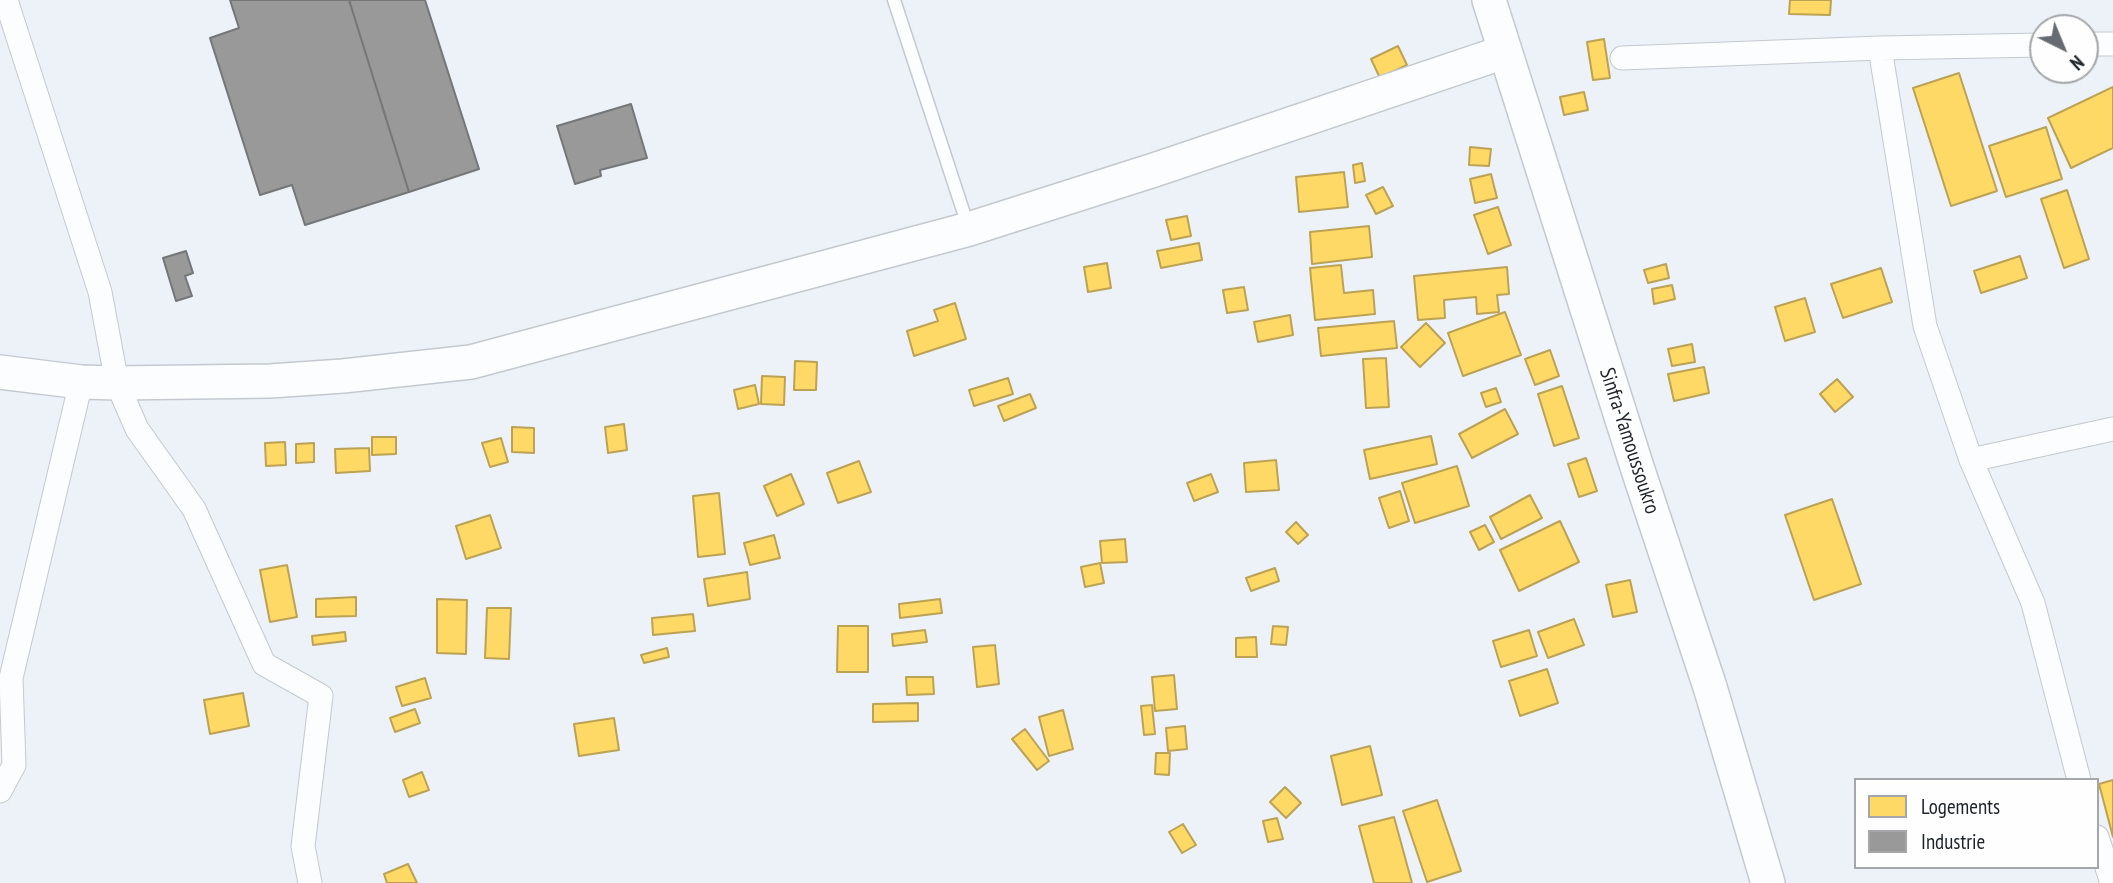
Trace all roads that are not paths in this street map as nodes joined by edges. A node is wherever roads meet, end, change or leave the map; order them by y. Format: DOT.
graph roads {
  1 [pos="6,0"];
  2 [pos="894,0"];
  3 [pos="1489,0"];
  4 [pos="2029,45"];
  5 [pos="1880,48"];
  6 [pos="1504,52"];
  7 [pos="1622,58"];
  8 [pos="969,229"];
  9 [pos="0,372"];
  10 [pos="81,382"];
  11 [pos="117,383"];
  12 [pos="2113,429"];
  13 [pos="1971,460"];
  14 [pos="2078,778"];
  15 [pos="0,791"];
  16 [pos="2099,843"];
  17 [pos="310,883"];
  18 [pos="1768,883"];
  19 [pos="2112,883"];
  1 -- 11 [label="street"];
  2 -- 8 [label="lane"];
  3 -- 6 [label="street, Sinfra-Yamoussoukro"];
  4 -- 5 [label="street"];
  5 -- 7 [label="street"];
  5 -- 13 [label="street"];
  6 -- 8 [label="street"];
  6 -- 18 [label="street, Sinfra-Yamoussoukro"];
  8 -- 11 [label="street"];
  9 -- 10 [label="street"];
  10 -- 11 [label="street"];
  10 -- 15 [label="street"];
  11 -- 17 [label="street"];
  12 -- 13 [label="street"];
  13 -- 14 [label="street"];
  16 -- 19 [label="street"];
}
